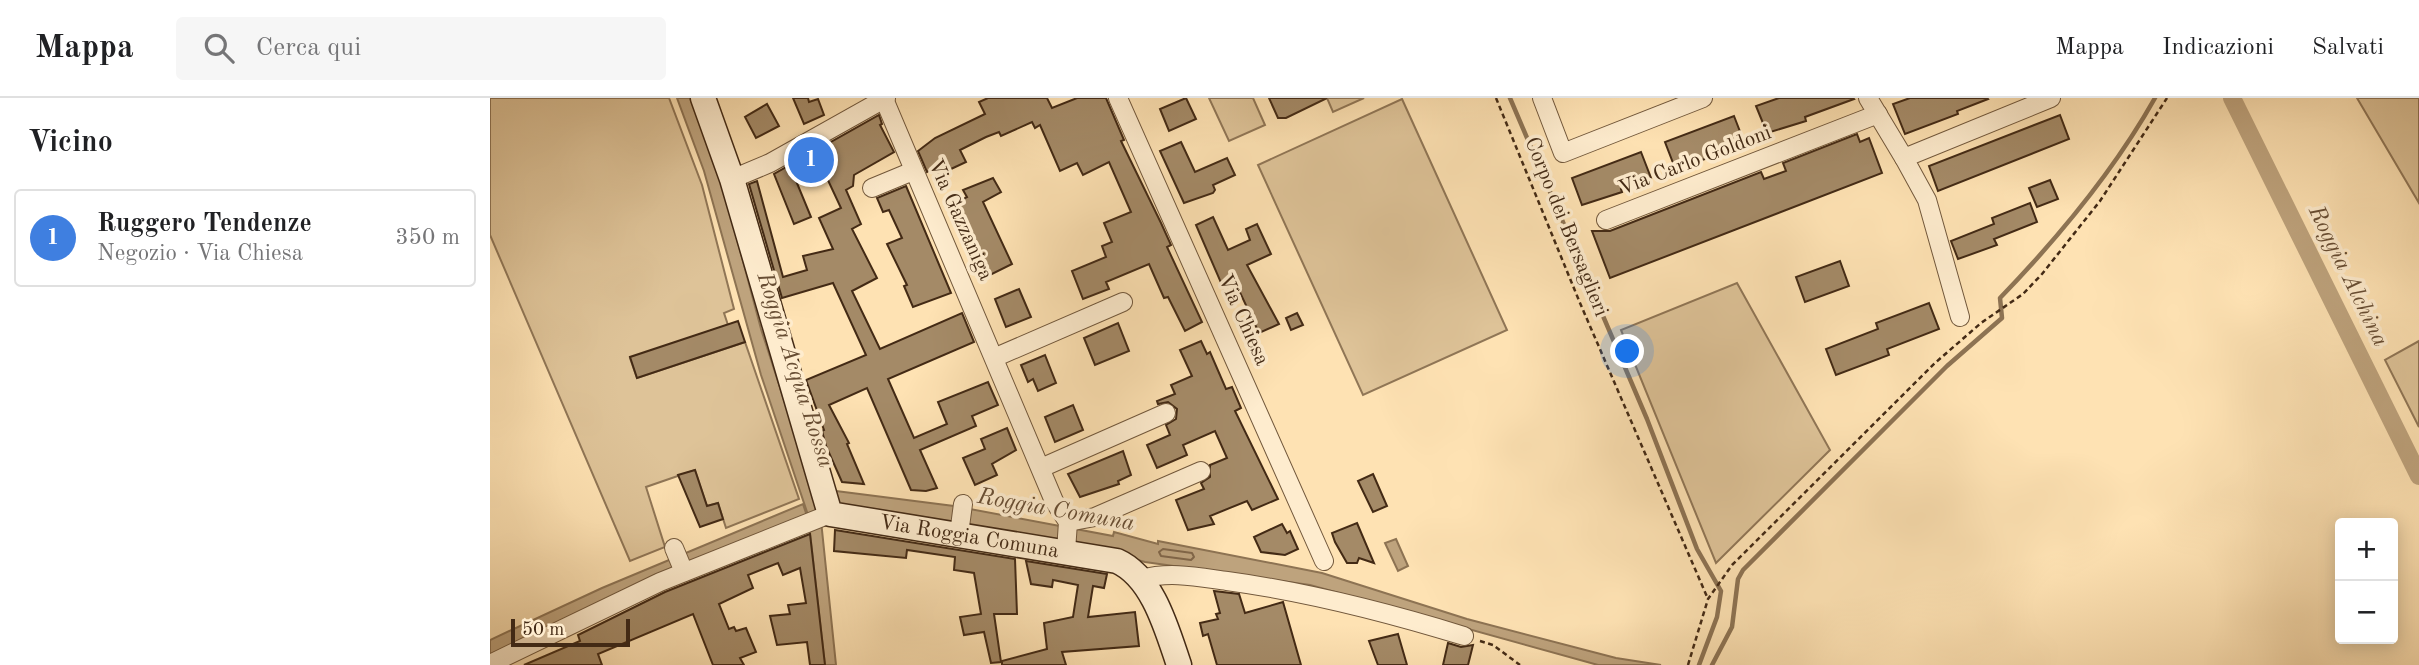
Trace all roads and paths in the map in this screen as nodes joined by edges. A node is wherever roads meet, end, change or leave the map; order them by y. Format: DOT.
graph roads {
  1 [pos="703,98"];
  2 [pos="1118,98"];
  3 [pos="1496,98"];
  4 [pos="1542,98"];
  5 [pos="1703,98"];
  6 [pos="1868,98"];
  7 [pos="2052,98"];
  8 [pos="2167,98"];
  9 [pos="885,99"];
  10 [pos="1878,114"];
  11 [pos="1904,158"];
  12 [pos="913,171"];
  13 [pos="732,179"];
  14 [pos="872,188"];
  15 [pos="1606,220"];
  16 [pos="1123,302"];
  17 [pos="1960,317"];
  18 [pos="996,357"];
  19 [pos="1166,413"];
  20 [pos="1041,468"];
  21 [pos="1201,471"];
  22 [pos="963,505"];
  23 [pos="820,517"];
  24 [pos="1068,522"];
  25 [pos="959,534"];
  26 [pos="674,548"];
  27 [pos="1066,551"];
  28 [pos="1324,561"];
  29 [pos="684,572"];
  30 [pos="1141,579"];
  31 [pos="1708,599"];
  32 [pos="1464,636"];
  33 [pos="490,664"];
  34 [pos="1179,665"];
  35 [pos="1520,665"];
  36 [pos="1688,665"];
  1 -- 13 [label="street"];
  2 -- 28 [label="street, Via Chiesa"];
  3 -- 31 [label="path, Corpo dei Bersaglieri"];
  4 -- 5 [label="street"];
  6 -- 10 [label="street"];
  7 -- 11 [label="street"];
  8 -- 31 [label="path"];
  9 -- 12 [label="street, Via Gazzaniga"];
  9 -- 13 [label="street"];
  10 -- 11 [label="street"];
  10 -- 15 [label="street, Via Carlo Goldoni"];
  11 -- 17 [label="street"];
  12 -- 14 [label="street"];
  12 -- 18 [label="street, Via Gazzaniga"];
  13 -- 23 [label="street"];
  16 -- 18 [label="street"];
  18 -- 20 [label="street, Via Gazzaniga"];
  19 -- 20 [label="street"];
  20 -- 24 [label="street, Via Gazzaniga"];
  21 -- 24 [label="street"];
  22 -- 25 [label="street"];
  23 -- 25 [label="street, Via Roggia Comuna"];
  23 -- 29 [label="street"];
  24 -- 27 [label="street"];
  25 -- 27 [label="street, Via Roggia Comuna"];
  26 -- 29 [label="street"];
  27 -- 30 [label="street, Via Roggia Comuna"];
  29 -- 33 [label="street"];
  30 -- 32 [label="street"];
  30 -- 34 [label="street"];
  31 -- 36 [label="path"];
  32 -- 35 [label="path"];
}
